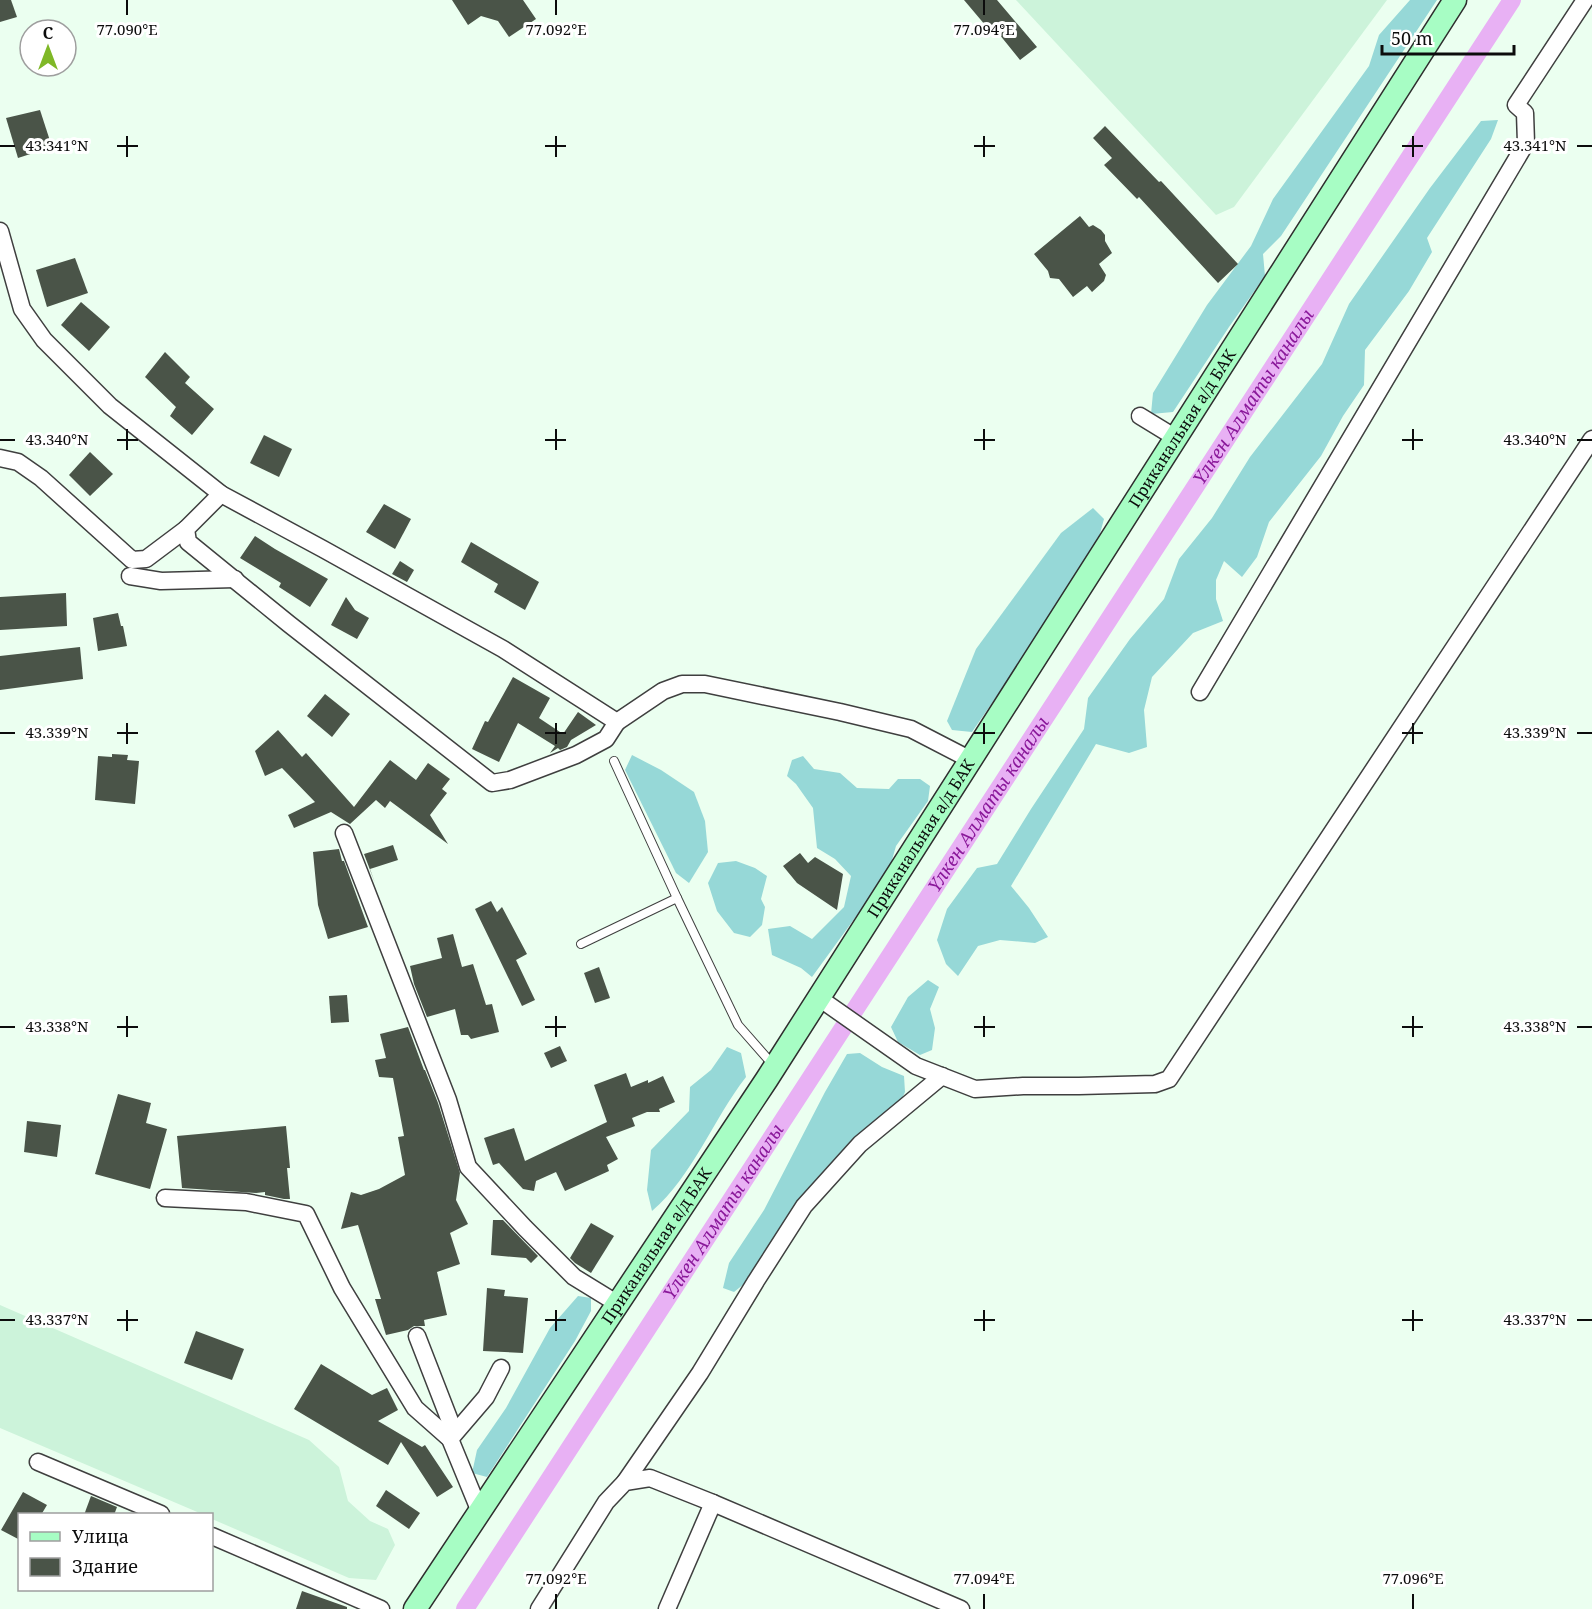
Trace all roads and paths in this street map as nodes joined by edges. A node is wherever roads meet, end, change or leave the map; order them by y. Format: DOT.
graph roads {
  1 [pos="1455,0"];
  2 [pos="1584,0"];
  3 [pos="0,231"];
  4 [pos="1140,416"];
  5 [pos="1176,438"];
  6 [pos="1592,439"];
  7 [pos="0,459"];
  8 [pos="221,494"];
  9 [pos="186,529"];
  10 [pos="130,576"];
  11 [pos="235,579"];
  12 [pos="1200,692"];
  13 [pos="617,722"];
  14 [pos="971,760"];
  15 [pos="614,761"];
  16 [pos="344,833"];
  17 [pos="677,898"];
  18 [pos="581,944"];
  19 [pos="820,998"];
  20 [pos="775,1067"];
  21 [pos="942,1076"];
  22 [pos="165,1198"];
  23 [pos="618,1304"];
  24 [pos="417,1336"];
  25 [pos="501,1368"];
  26 [pos="450,1439"];
  27 [pos="38,1462"];
  28 [pos="625,1482"];
  29 [pos="713,1503"];
  30 [pos="480,1512"];
  31 [pos="156,1513"];
  32 [pos="213,1536"];
  33 [pos="381,1609"];
  34 [pos="415,1609"];
  35 [pos="539,1609"];
  36 [pos="667,1609"];
  37 [pos="961,1609"];
  1 -- 5 [label="main road, Приканальная а/д БАК"];
  2 -- 12 [label="street"];
  3 -- 8 [label="street"];
  4 -- 5 [label="street"];
  5 -- 14 [label="main road, Приканальная а/д БАК"];
  6 -- 21 [label="street"];
  7 -- 9 [label="street"];
  8 -- 9 [label="street"];
  8 -- 13 [label="street"];
  9 -- 11 [label="street"];
  10 -- 11 [label="street"];
  11 -- 13 [label="street"];
  13 -- 14 [label="street"];
  14 -- 19 [label="main road, Приканальная а/д БАК"];
  15 -- 17 [label="lane"];
  16 -- 23 [label="street"];
  17 -- 18 [label="lane"];
  17 -- 20 [label="lane"];
  19 -- 20 [label="main road, Приканальная а/д БАК"];
  19 -- 21 [label="street"];
  20 -- 23 [label="main road, Приканальная а/д БАК"];
  21 -- 28 [label="street"];
  22 -- 26 [label="street"];
  23 -- 30 [label="main road, Приканальная а/д БАК"];
  24 -- 26 [label="street"];
  25 -- 26 [label="street"];
  26 -- 30 [label="street"];
  27 -- 31 [label="street"];
  28 -- 29 [label="street"];
  28 -- 35 [label="street"];
  29 -- 36 [label="street"];
  29 -- 37 [label="street"];
  30 -- 34 [label="main road, Приканальная а/д БАК"];
  32 -- 33 [label="street"];
}
